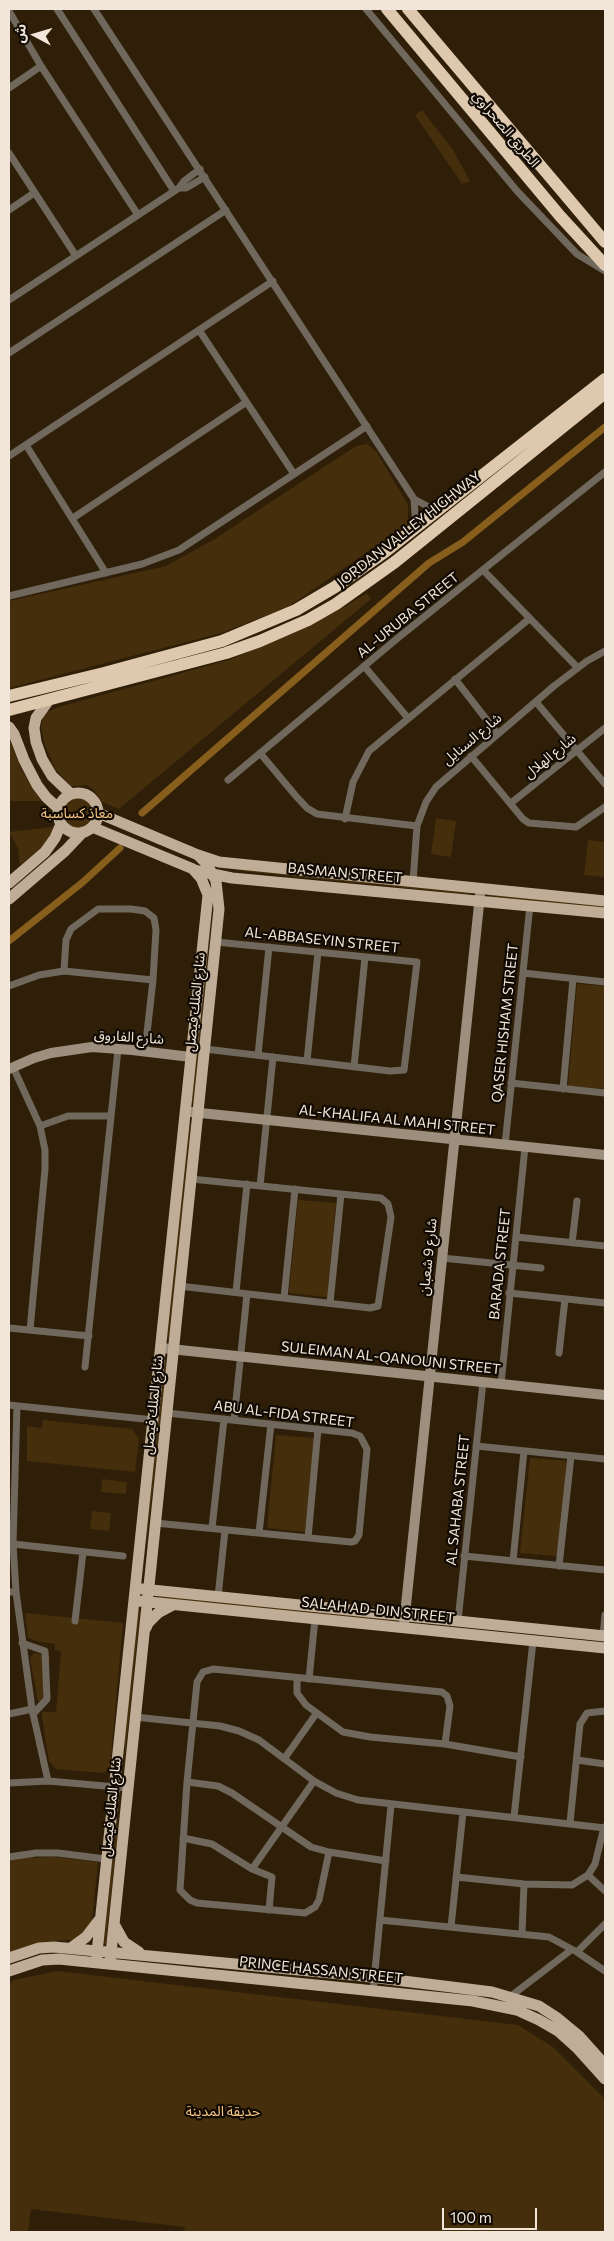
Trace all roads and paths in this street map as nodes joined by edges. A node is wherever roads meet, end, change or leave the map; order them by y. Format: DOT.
graph roads {
  1 [pos="58,9"];
  2 [pos="94,9"];
  3 [pos="366,9"];
  4 [pos="387,9"];
  5 [pos="408,9"];
  6 [pos="9,11"];
  7 [pos="42,66"];
  8 [pos="9,88"];
  9 [pos="9,153"];
  10 [pos="200,169"];
  11 [pos="205,177"];
  12 [pos="177,190"];
  13 [pos="34,193"];
  14 [pos="9,210"];
  15 [pos="226,210"];
  16 [pos="138,215"];
  17 [pos="605,242"];
  18 [pos="76,256"];
  19 [pos="605,265"];
  20 [pos="605,271"];
  21 [pos="273,281"];
  22 [pos="9,300"];
  23 [pos="198,330"];
  24 [pos="9,353"];
  25 [pos="605,379"];
  26 [pos="605,393"];
  27 [pos="245,403"];
  28 [pos="367,426"];
  29 [pos="26,445"];
  30 [pos="9,456"];
  31 [pos="605,472"];
  32 [pos="294,474"];
  33 [pos="414,499"];
  34 [pos="439,510"];
  35 [pos="73,518"];
  36 [pos="416,529"];
  37 [pos="483,570"];
  38 [pos="106,573"];
  39 [pos="9,596"];
  40 [pos="529,618"];
  41 [pos="224,647"];
  42 [pos="605,652"];
  43 [pos="364,666"];
  44 [pos="578,668"];
  45 [pos="455,679"];
  46 [pos="9,696"];
  47 [pos="49,700"];
  48 [pos="536,702"];
  49 [pos="9,710"];
  50 [pos="408,718"];
  51 [pos="9,727"];
  52 [pos="605,728"];
  53 [pos="497,733"];
  54 [pos="577,750"];
  55 [pos="260,753"];
  56 [pos="471,756"];
  57 [pos="228,780"];
  58 [pos="605,784"];
  59 [pos="71,794"];
  60 [pos="511,803"];
  61 [pos="605,807"];
  62 [pos="58,808"];
  63 [pos="98,813"];
  64 [pos="345,819"];
  65 [pos="61,824"];
  66 [pos="417,826"];
  67 [pos="88,829"];
  68 [pos="198,855"];
  69 [pos="192,868"];
  70 [pos="213,874"];
  71 [pos="413,882"];
  72 [pos="9,883"];
  73 [pos="480,894"];
  74 [pos="9,899"];
  75 [pos="605,901"];
  76 [pos="530,905"];
  77 [pos="206,908"];
  78 [pos="219,909"];
  79 [pos="605,913"];
  80 [pos="216,942"];
  81 [pos="269,947"];
  82 [pos="318,952"];
  83 [pos="365,956"];
  84 [pos="64,971"];
  85 [pos="523,973"];
  86 [pos="573,978"];
  87 [pos="153,980"];
  88 [pos="605,982"];
  89 [pos="9,986"];
  90 [pos="118,1049"];
  91 [pos="205,1049"];
  92 [pos="145,1051"];
  93 [pos="258,1056"];
  94 [pos="191,1057"];
  95 [pos="273,1057"];
  96 [pos="307,1061"];
  97 [pos="354,1067"];
  98 [pos="11,1068"];
  99 [pos="511,1083"];
  100 [pos="563,1089"];
  101 [pos="605,1094"];
  102 [pos="185,1112"];
  103 [pos="198,1113"];
  104 [pos="112,1116"];
  105 [pos="267,1121"];
  106 [pos="40,1126"];
  107 [pos="454,1139"];
  108 [pos="505,1145"];
  109 [pos="525,1147"];
  110 [pos="605,1155"];
  111 [pos="192,1179"];
  112 [pos="247,1184"];
  113 [pos="260,1186"];
  114 [pos="295,1190"];
  115 [pos="341,1194"];
  116 [pos="577,1201"];
  117 [pos="516,1237"];
  118 [pos="572,1243"];
  119 [pos="605,1246"];
  120 [pos="442,1258"];
  121 [pos="513,1265"];
  122 [pos="541,1268"];
  123 [pos="179,1286"];
  124 [pos="236,1292"];
  125 [pos="247,1294"];
  126 [pos="509,1294"];
  127 [pos="284,1298"];
  128 [pos="565,1299"];
  129 [pos="330,1303"];
  130 [pos="605,1303"];
  131 [pos="9,1328"];
  132 [pos="30,1330"];
  133 [pos="89,1336"];
  134 [pos="161,1348"];
  135 [pos="174,1349"];
  136 [pos="559,1353"];
  137 [pos="241,1356"];
  138 [pos="86,1367"];
  139 [pos="430,1376"];
  140 [pos="483,1382"];
  141 [pos="501,1384"];
  142 [pos="605,1395"];
  143 [pos="9,1405"];
  144 [pos="17,1406"];
  145 [pos="167,1414"];
  146 [pos="224,1419"];
  147 [pos="154,1420"];
  148 [pos="234,1420"];
  149 [pos="271,1424"];
  150 [pos="318,1429"];
  151 [pos="476,1446"];
  152 [pos="524,1451"];
  153 [pos="571,1456"];
  154 [pos="605,1459"];
  155 [pos="12,1478"];
  156 [pos="155,1523"];
  157 [pos="212,1528"];
  158 [pos="225,1530"];
  159 [pos="259,1533"];
  160 [pos="308,1538"];
  161 [pos="13,1544"];
  162 [pos="83,1552"];
  163 [pos="123,1556"];
  164 [pos="464,1556"];
  165 [pos="513,1561"];
  166 [pos="559,1566"];
  167 [pos="605,1570"];
  168 [pos="148,1590"];
  169 [pos="13,1592"];
  170 [pos="135,1595"];
  171 [pos="218,1598"];
  172 [pos="147,1602"];
  173 [pos="173,1605"];
  174 [pos="605,1615"];
  175 [pos="405,1616"];
  176 [pos="315,1619"];
  177 [pos="75,1620"];
  178 [pos="458,1621"];
  179 [pos="404,1628"];
  180 [pos="144,1634"];
  181 [pos="604,1636"];
  182 [pos="534,1641"];
  183 [pos="22,1643"];
  184 [pos="605,1648"];
  185 [pos="297,1678"];
  186 [pos="309,1679"];
  187 [pos="33,1711"];
  188 [pos="605,1711"];
  189 [pos="9,1714"];
  190 [pos="316,1714"];
  191 [pos="135,1717"];
  192 [pos="194,1722"];
  193 [pos="445,1744"];
  194 [pos="521,1757"];
  195 [pos="284,1759"];
  196 [pos="577,1760"];
  197 [pos="605,1764"];
  198 [pos="48,1780"];
  199 [pos="314,1781"];
  200 [pos="9,1782"];
  201 [pos="188,1782"];
  202 [pos="113,1786"];
  203 [pos="128,1788"];
  204 [pos="391,1805"];
  205 [pos="463,1812"];
  206 [pos="514,1817"];
  207 [pos="570,1823"];
  208 [pos="282,1827"];
  209 [pos="605,1828"];
  210 [pos="183,1838"];
  211 [pos="328,1852"];
  212 [pos="9,1857"];
  213 [pos="106,1859"];
  214 [pos="386,1861"];
  215 [pos="252,1869"];
  216 [pos="588,1875"];
  217 [pos="456,1877"];
  218 [pos="524,1884"];
  219 [pos="605,1891"];
  220 [pos="269,1910"];
  221 [pos="100,1918"];
  222 [pos="380,1920"];
  223 [pos="114,1923"];
  224 [pos="605,1924"];
  225 [pos="451,1927"];
  226 [pos="522,1933"];
  227 [pos="71,1948"];
  228 [pos="111,1951"];
  229 [pos="574,1951"];
  230 [pos="142,1955"];
  231 [pos="96,1956"];
  232 [pos="9,1958"];
  233 [pos="110,1963"];
  234 [pos="9,1971"];
  235 [pos="605,1972"];
  236 [pos="374,1978"];
  237 [pos="373,1991"];
  238 [pos="511,1996"];
  239 [pos="605,2066"];
  240 [pos="605,2079"];
  1 -- 12 [label="street"];
  2 -- 10 [label="street"];
  3 -- 20 [label="street"];
  4 -- 19 [label="highway, الطريق الصحراوي"];
  5 -- 17 [label="highway, الطريق الصحراوي"];
  6 -- 7 [label="street"];
  7 -- 8 [label="street"];
  7 -- 16 [label="street"];
  9 -- 13 [label="street"];
  10 -- 11 [label="street"];
  10 -- 12 [label="street"];
  11 -- 12 [label="street"];
  11 -- 15 [label="street"];
  12 -- 16 [label="street"];
  13 -- 14 [label="street"];
  13 -- 18 [label="street"];
  15 -- 21 [label="street"];
  15 -- 24 [label="street"];
  16 -- 18 [label="street"];
  18 -- 22 [label="street"];
  21 -- 23 [label="street"];
  21 -- 28 [label="street"];
  23 -- 27 [label="street"];
  23 -- 29 [label="street"];
  25 -- 34 [label="highway, JORDAN VALLEY HIGHWAY"];
  26 -- 41 [label="highway, JORDAN VALLEY HIGHWAY"];
  27 -- 32 [label="street"];
  27 -- 35 [label="street"];
  28 -- 32 [label="street"];
  28 -- 33 [label="street"];
  29 -- 30 [label="street"];
  29 -- 35 [label="street"];
  31 -- 37 [label="street, AL-URUBA STREET"];
  32 -- 38 [label="street"];
  33 -- 34 [label="street"];
  33 -- 36 [label="street"];
  34 -- 36 [label="highway, JORDAN VALLEY HIGHWAY"];
  35 -- 38 [label="street"];
  36 -- 41 [label="highway, JORDAN VALLEY HIGHWAY"];
  37 -- 40 [label="street"];
  37 -- 43 [label="street, AL-URUBA STREET"];
  38 -- 39 [label="street"];
  40 -- 44 [label="street"];
  40 -- 45 [label="street"];
  41 -- 46 [label="highway, JORDAN VALLEY HIGHWAY"];
  41 -- 47 [label="highway, JORDAN VALLEY HIGHWAY"];
  42 -- 44 [label="street, شارع السنايل"];
  43 -- 50 [label="street"];
  43 -- 55 [label="street, AL-URUBA STREET"];
  44 -- 48 [label="street, شارع السنايل"];
  45 -- 50 [label="street"];
  45 -- 53 [label="street"];
  47 -- 49 [label="highway, JORDAN VALLEY HIGHWAY"];
  47 -- 59 [label="main road"];
  48 -- 53 [label="street, شارع السنايل"];
  48 -- 54 [label="street"];
  50 -- 64 [label="street"];
  51 -- 62 [label="main road"];
  52 -- 54 [label="street, شارع الهلال"];
  53 -- 56 [label="street, شارع السنايل"];
  54 -- 58 [label="street"];
  54 -- 60 [label="street, شارع الهلال"];
  55 -- 57 [label="street, AL-URUBA STREET"];
  55 -- 64 [label="street"];
  56 -- 60 [label="street"];
  56 -- 66 [label="street, شارع السنايل"];
  59 -- 62 [label="main road"];
  59 -- 63 [label="main road"];
  60 -- 61 [label="street"];
  62 -- 65 [label="main road"];
  63 -- 67 [label="main road"];
  63 -- 68 [label="main road, BASMAN STREET"];
  64 -- 66 [label="street"];
  65 -- 67 [label="main road"];
  65 -- 72 [label="main road"];
  66 -- 71 [label="street, شارع السنايل"];
  67 -- 69 [label="main road, BASMAN STREET"];
  67 -- 74 [label="main road"];
  68 -- 70 [label="main road, شارع الملك فيصل"];
  68 -- 71 [label="main road, BASMAN STREET"];
  69 -- 70 [label="main road, BASMAN STREET"];
  69 -- 77 [label="main road, شارع الملك فيصل"];
  70 -- 73 [label="main road, BASMAN STREET"];
  70 -- 78 [label="main road, شارع الملك فيصل"];
  71 -- 73 [label="main road, BASMAN STREET"];
  73 -- 75 [label="main road, BASMAN STREET"];
  73 -- 76 [label="main road, BASMAN STREET"];
  73 -- 107 [label="street, شارع 9 شعبان"];
  76 -- 79 [label="main road, BASMAN STREET"];
  76 -- 85 [label="street, QASER HISHAM STREET"];
  77 -- 78 [label="main road"];
  77 -- 94 [label="main road, شارع الملك فيصل"];
  78 -- 80 [label="main road, شارع الملك فيصل"];
  80 -- 81 [label="street, AL-ABBASEYIN STREET"];
  80 -- 91 [label="main road, شارع الملك فيصل"];
  81 -- 82 [label="street, AL-ABBASEYIN STREET"];
  81 -- 93 [label="street"];
  82 -- 83 [label="street, AL-ABBASEYIN STREET"];
  82 -- 96 [label="street"];
  83 -- 97 [label="street"];
  83 -- 97 [label="street, AL-ABBASEYIN STREET"];
  84 -- 87 [label="street"];
  84 -- 87 [label="street"];
  84 -- 89 [label="street"];
  85 -- 86 [label="street"];
  85 -- 99 [label="street, QASER HISHAM STREET"];
  86 -- 88 [label="street"];
  86 -- 100 [label="street"];
  87 -- 92 [label="street"];
  90 -- 92 [label="street, شارع الفاروق"];
  90 -- 98 [label="street, شارع الفاروق"];
  90 -- 104 [label="street"];
  91 -- 93 [label="street, AL-ABBASEYIN STREET"];
  91 -- 103 [label="main road, شارع الملك فيصل"];
  92 -- 94 [label="street, شارع الفاروق"];
  93 -- 95 [label="street, AL-ABBASEYIN STREET"];
  94 -- 102 [label="main road, شارع الملك فيصل"];
  95 -- 96 [label="street, AL-ABBASEYIN STREET"];
  95 -- 105 [label="street"];
  96 -- 97 [label="street, AL-ABBASEYIN STREET"];
  98 -- 106 [label="street"];
  99 -- 100 [label="street"];
  99 -- 108 [label="street, QASER HISHAM STREET"];
  100 -- 101 [label="street"];
  102 -- 103 [label="street, AL-KHALIFA AL MAHI STREET"];
  102 -- 134 [label="main road, شارع الملك فيصل"];
  103 -- 105 [label="street, AL-KHALIFA AL MAHI STREET"];
  103 -- 111 [label="main road, شارع الملك فيصل"];
  104 -- 106 [label="street"];
  104 -- 133 [label="street"];
  105 -- 107 [label="street, AL-KHALIFA AL MAHI STREET"];
  105 -- 113 [label="street"];
  106 -- 132 [label="street"];
  107 -- 108 [label="street, AL-KHALIFA AL MAHI STREET"];
  107 -- 120 [label="street, شارع 9 شعبان"];
  108 -- 109 [label="street, AL-KHALIFA AL MAHI STREET"];
  109 -- 110 [label="street, AL-KHALIFA AL MAHI STREET"];
  109 -- 117 [label="street, BARADA STREET"];
  111 -- 112 [label="street"];
  111 -- 123 [label="main road, شارع الملك فيصل"];
  112 -- 113 [label="street"];
  112 -- 124 [label="street"];
  113 -- 114 [label="street"];
  114 -- 115 [label="street"];
  114 -- 127 [label="street"];
  115 -- 129 [label="street"];
  115 -- 129 [label="street"];
  116 -- 118 [label="street"];
  117 -- 118 [label="street"];
  117 -- 121 [label="street, BARADA STREET"];
  118 -- 119 [label="street"];
  120 -- 121 [label="street"];
  120 -- 139 [label="street, شارع 9 شعبان"];
  121 -- 122 [label="street"];
  121 -- 126 [label="street, BARADA STREET"];
  123 -- 124 [label="street"];
  123 -- 135 [label="main road, شارع الملك فيصل"];
  124 -- 125 [label="street"];
  125 -- 127 [label="street"];
  125 -- 137 [label="street"];
  126 -- 128 [label="street"];
  126 -- 141 [label="street, BARADA STREET"];
  127 -- 129 [label="street"];
  128 -- 130 [label="street"];
  128 -- 136 [label="street"];
  131 -- 132 [label="street"];
  132 -- 133 [label="street"];
  133 -- 138 [label="street"];
  134 -- 135 [label="street, SULEIMAN AL-QANOUNI STREET"];
  134 -- 147 [label="main road, شارع الملك فيصل"];
  135 -- 137 [label="street, SULEIMAN AL-QANOUNI STREET"];
  135 -- 145 [label="main road, شارع الملك فيصل"];
  137 -- 139 [label="street, SULEIMAN AL-QANOUNI STREET"];
  137 -- 148 [label="street"];
  139 -- 140 [label="street, SULEIMAN AL-QANOUNI STREET"];
  139 -- 175 [label="street, شارع 9 شعبان"];
  140 -- 141 [label="street, SULEIMAN AL-QANOUNI STREET"];
  140 -- 151 [label="street, AL SAHABA STREET"];
  141 -- 142 [label="street, SULEIMAN AL-QANOUNI STREET"];
  143 -- 144 [label="street"];
  144 -- 147 [label="street"];
  144 -- 155 [label="street"];
  145 -- 146 [label="street, ABU AL-FIDA STREET"];
  145 -- 156 [label="main road, شارع الملك فيصل"];
  146 -- 148 [label="street, ABU AL-FIDA STREET"];
  146 -- 157 [label="street"];
  147 -- 170 [label="main road, شارع الملك فيصل"];
  148 -- 149 [label="street, ABU AL-FIDA STREET"];
  149 -- 150 [label="street, ABU AL-FIDA STREET"];
  149 -- 159 [label="street"];
  150 -- 160 [label="street"];
  150 -- 160 [label="street, ABU AL-FIDA STREET"];
  151 -- 152 [label="street"];
  151 -- 164 [label="street, AL SAHABA STREET"];
  152 -- 153 [label="street"];
  152 -- 165 [label="street"];
  153 -- 154 [label="street"];
  153 -- 166 [label="street"];
  155 -- 161 [label="street"];
  156 -- 157 [label="street, ABU AL-FIDA STREET"];
  156 -- 168 [label="main road, شارع الملك فيصل"];
  157 -- 158 [label="street, ABU AL-FIDA STREET"];
  158 -- 159 [label="street, ABU AL-FIDA STREET"];
  158 -- 171 [label="street"];
  159 -- 160 [label="street, ABU AL-FIDA STREET"];
  161 -- 162 [label="street"];
  161 -- 169 [label="street"];
  162 -- 163 [label="street"];
  162 -- 177 [label="street"];
  164 -- 165 [label="street"];
  164 -- 178 [label="street, AL SAHABA STREET"];
  165 -- 166 [label="street"];
  166 -- 167 [label="street"];
  168 -- 170 [label="main road, SALAH AD-DIN STREET"];
  168 -- 171 [label="main road, SALAH AD-DIN STREET"];
  168 -- 172 [label="main road, شارع الملك فيصل"];
  169 -- 183 [label="street"];
  170 -- 172 [label="main road, SALAH AD-DIN STREET"];
  170 -- 202 [label="main road, شارع الملك فيصل"];
  171 -- 175 [label="main road, SALAH AD-DIN STREET"];
  172 -- 173 [label="main road, SALAH AD-DIN STREET"];
  172 -- 180 [label="main road, شارع الملك فيصل"];
  173 -- 176 [label="main road, SALAH AD-DIN STREET"];
  173 -- 180 [label="main road"];
  174 -- 181 [label="street"];
  175 -- 178 [label="main road, SALAH AD-DIN STREET"];
  175 -- 179 [label="street, شارع 9 شعبان"];
  176 -- 179 [label="main road, SALAH AD-DIN STREET"];
  176 -- 186 [label="street"];
  178 -- 181 [label="main road, SALAH AD-DIN STREET"];
  179 -- 182 [label="main road, SALAH AD-DIN STREET"];
  180 -- 191 [label="main road, شارع الملك فيصل"];
  182 -- 184 [label="main road, SALAH AD-DIN STREET"];
  182 -- 194 [label="street"];
  183 -- 187 [label="street"];
  183 -- 187 [label="street"];
  185 -- 186 [label="street"];
  185 -- 190 [label="street"];
  185 -- 192 [label="street"];
  186 -- 193 [label="street"];
  187 -- 189 [label="street"];
  187 -- 198 [label="street"];
  188 -- 196 [label="street"];
  190 -- 193 [label="street"];
  190 -- 195 [label="street"];
  191 -- 192 [label="street"];
  191 -- 203 [label="main road, شارع الملك فيصل"];
  192 -- 195 [label="street"];
  192 -- 201 [label="street"];
  193 -- 194 [label="street"];
  194 -- 206 [label="street"];
  195 -- 199 [label="street"];
  196 -- 197 [label="street"];
  196 -- 207 [label="street"];
  198 -- 200 [label="street"];
  198 -- 202 [label="street"];
  199 -- 204 [label="street"];
  199 -- 208 [label="street"];
  201 -- 208 [label="street"];
  201 -- 210 [label="street"];
  202 -- 203 [label="street"];
  202 -- 213 [label="main road, شارع الملك فيصل"];
  203 -- 223 [label="main road, شارع الملك فيصل"];
  204 -- 205 [label="street"];
  204 -- 214 [label="street"];
  205 -- 206 [label="street"];
  205 -- 217 [label="street"];
  206 -- 207 [label="street"];
  207 -- 209 [label="street"];
  208 -- 211 [label="street"];
  208 -- 215 [label="street"];
  209 -- 216 [label="street"];
  210 -- 215 [label="street"];
  210 -- 220 [label="street"];
  211 -- 214 [label="street"];
  211 -- 220 [label="street"];
  212 -- 213 [label="street"];
  213 -- 221 [label="main road, شارع الملك فيصل"];
  214 -- 222 [label="street"];
  215 -- 220 [label="street"];
  216 -- 218 [label="street"];
  216 -- 219 [label="street"];
  217 -- 218 [label="street"];
  217 -- 225 [label="street"];
  218 -- 226 [label="street"];
  221 -- 227 [label="main road"];
  221 -- 231 [label="main road, شارع الملك فيصل"];
  222 -- 225 [label="street"];
  222 -- 236 [label="street"];
  223 -- 228 [label="main road, شارع الملك فيصل"];
  223 -- 230 [label="main road"];
  224 -- 229 [label="street"];
  225 -- 226 [label="street"];
  226 -- 229 [label="street"];
  227 -- 231 [label="main road, PRINCE HASSAN STREET"];
  227 -- 232 [label="main road, PRINCE HASSAN STREET"];
  228 -- 230 [label="main road, PRINCE HASSAN STREET"];
  228 -- 231 [label="main road, PRINCE HASSAN STREET"];
  228 -- 233 [label="main road, شارع الملك فيصل"];
  229 -- 235 [label="street"];
  229 -- 238 [label="street"];
  230 -- 236 [label="main road, PRINCE HASSAN STREET"];
  231 -- 233 [label="main road, PRINCE HASSAN STREET"];
  231 -- 234 [label="main road, PRINCE HASSAN STREET"];
  233 -- 237 [label="main road, PRINCE HASSAN STREET"];
  236 -- 237 [label="street"];
  236 -- 238 [label="main road, PRINCE HASSAN STREET"];
  237 -- 240 [label="main road, PRINCE HASSAN STREET"];
  238 -- 239 [label="main road, PRINCE HASSAN STREET"];
}
